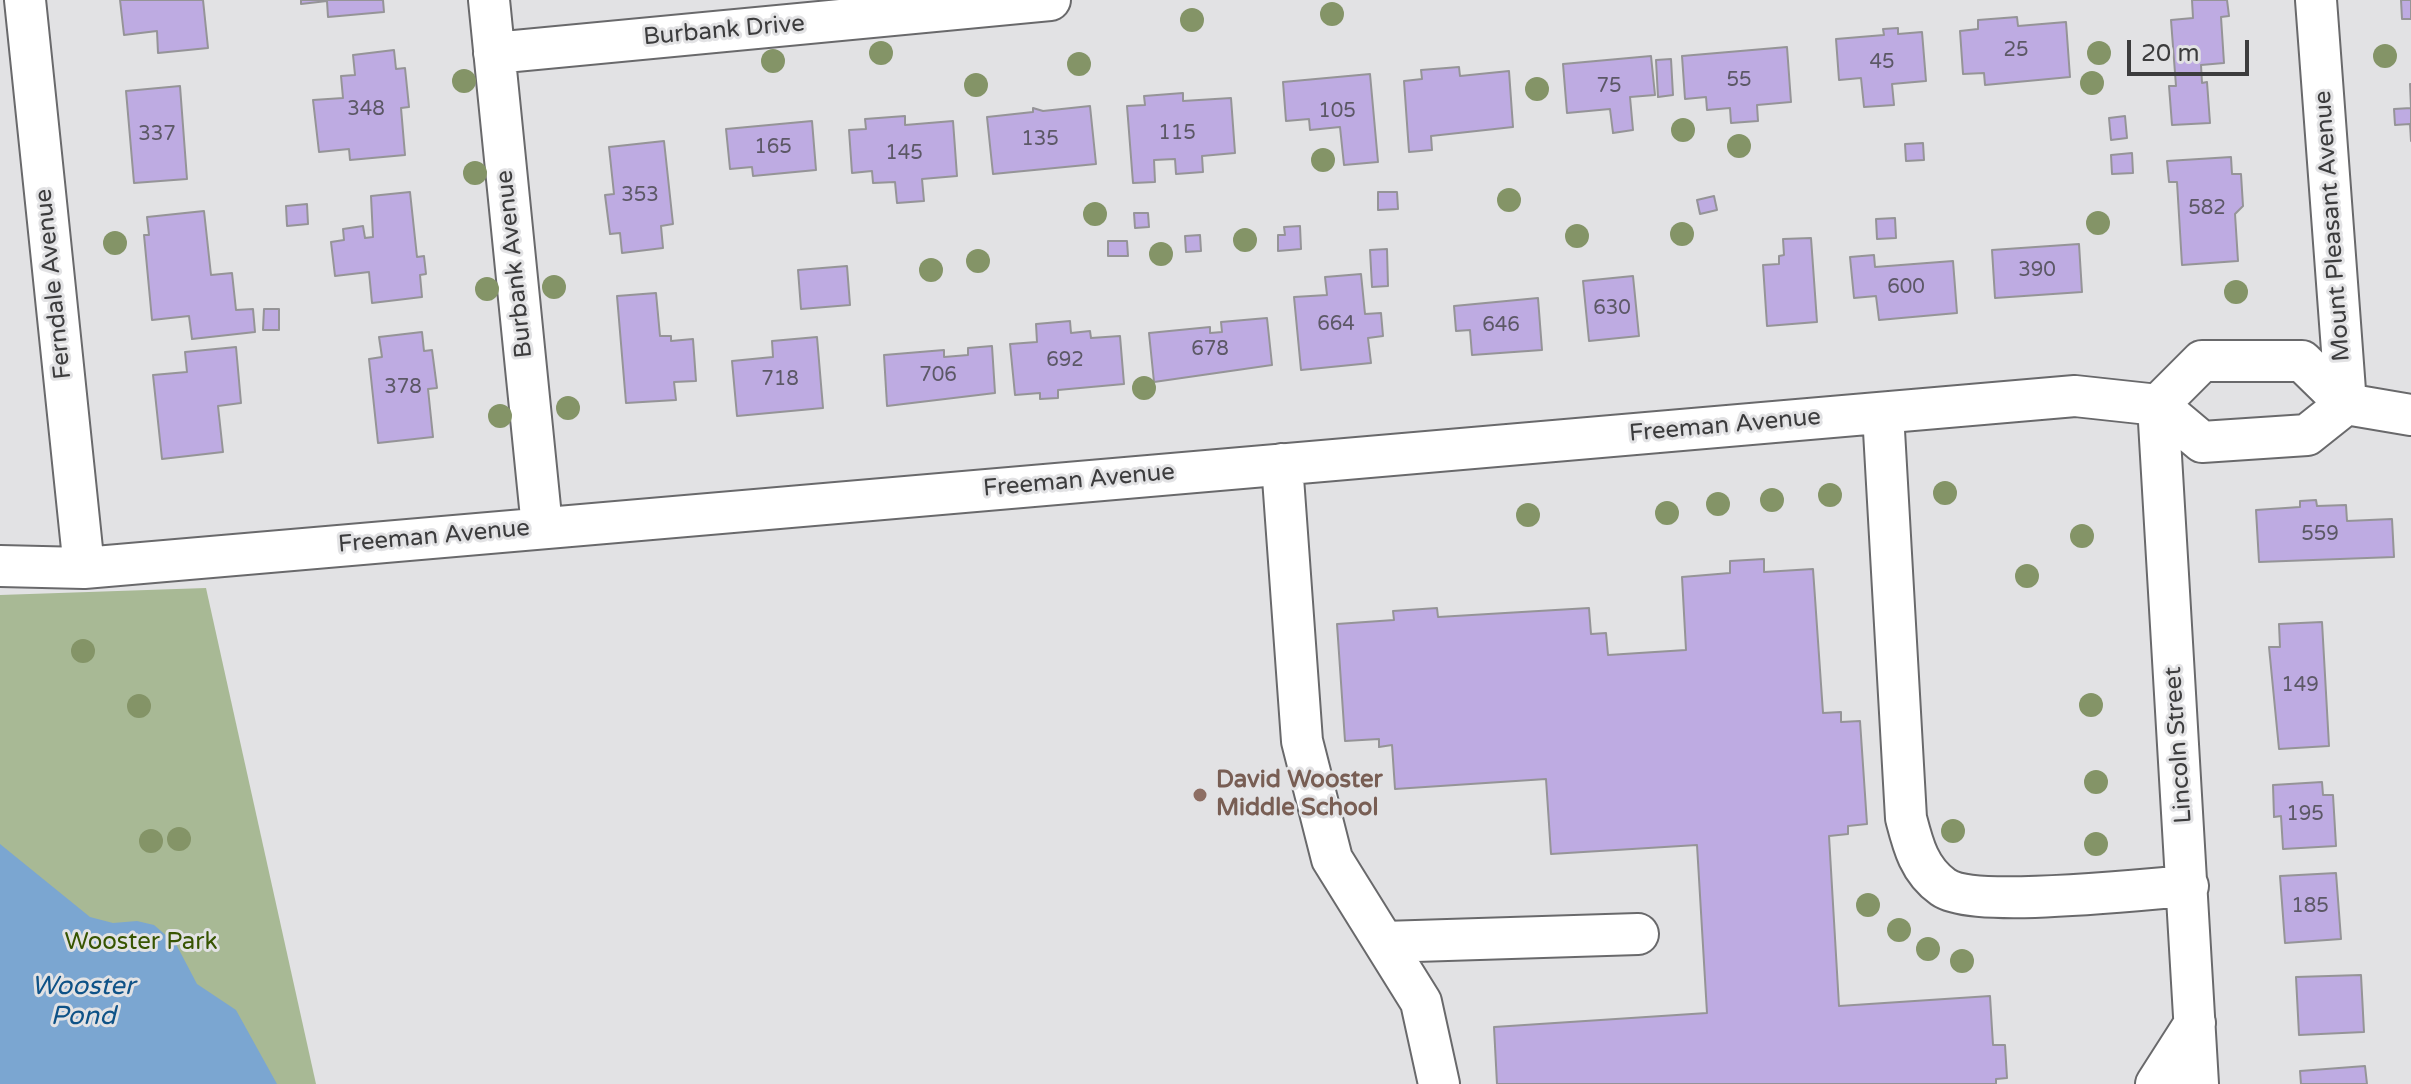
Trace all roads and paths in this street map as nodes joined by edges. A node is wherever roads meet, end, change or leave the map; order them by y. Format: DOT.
graph roads {
  1 [pos="25,0"];
  2 [pos="489,0"];
  3 [pos="1050,0"];
  4 [pos="2316,0"];
  5 [pos="962,4"];
  6 [pos="494,53"];
  7 [pos="2346,404"];
  8 [pos="2158,405"];
  9 [pos="1883,413"];
  10 [pos="2411,415"];
  11 [pos="1282,464"];
  12 [pos="542,527"];
  13 [pos="0,566"];
  14 [pos="84,568"];
  15 [pos="2188,886"];
  16 [pos="1638,934"];
  17 [pos="1384,942"];
  18 [pos="2195,1023"];
  19 [pos="1439,1084"];
  20 [pos="2156,1084"];
  21 [pos="2198,1084"];
  1 -- 14 [label="street, Ferndale Avenue"];
  2 -- 6 [label="street, Burbank Avenue"];
  3 -- 5 [label="street, Burbank Drive"];
  4 -- 7 [label="street, Mount Pleasant Avenue"];
  5 -- 6 [label="street, Burbank Drive"];
  6 -- 12 [label="street, Burbank Avenue"];
  7 -- 8 [label="street"];
  7 -- 8 [label="street"];
  7 -- 10 [label="street"];
  8 -- 9 [label="street, Freeman Avenue"];
  8 -- 15 [label="street, Lincoln Street"];
  9 -- 11 [label="street, Freeman Avenue"];
  9 -- 15 [label="street"];
  11 -- 12 [label="street, Freeman Avenue"];
  11 -- 17 [label="street"];
  12 -- 14 [label="street, Freeman Avenue"];
  13 -- 14 [label="street, Freeman Avenue"];
  15 -- 18 [label="street, Lincoln Street"];
  16 -- 17 [label="street"];
  17 -- 19 [label="street"];
  18 -- 20 [label="street"];
  18 -- 21 [label="street, Lincoln Street"];
}
